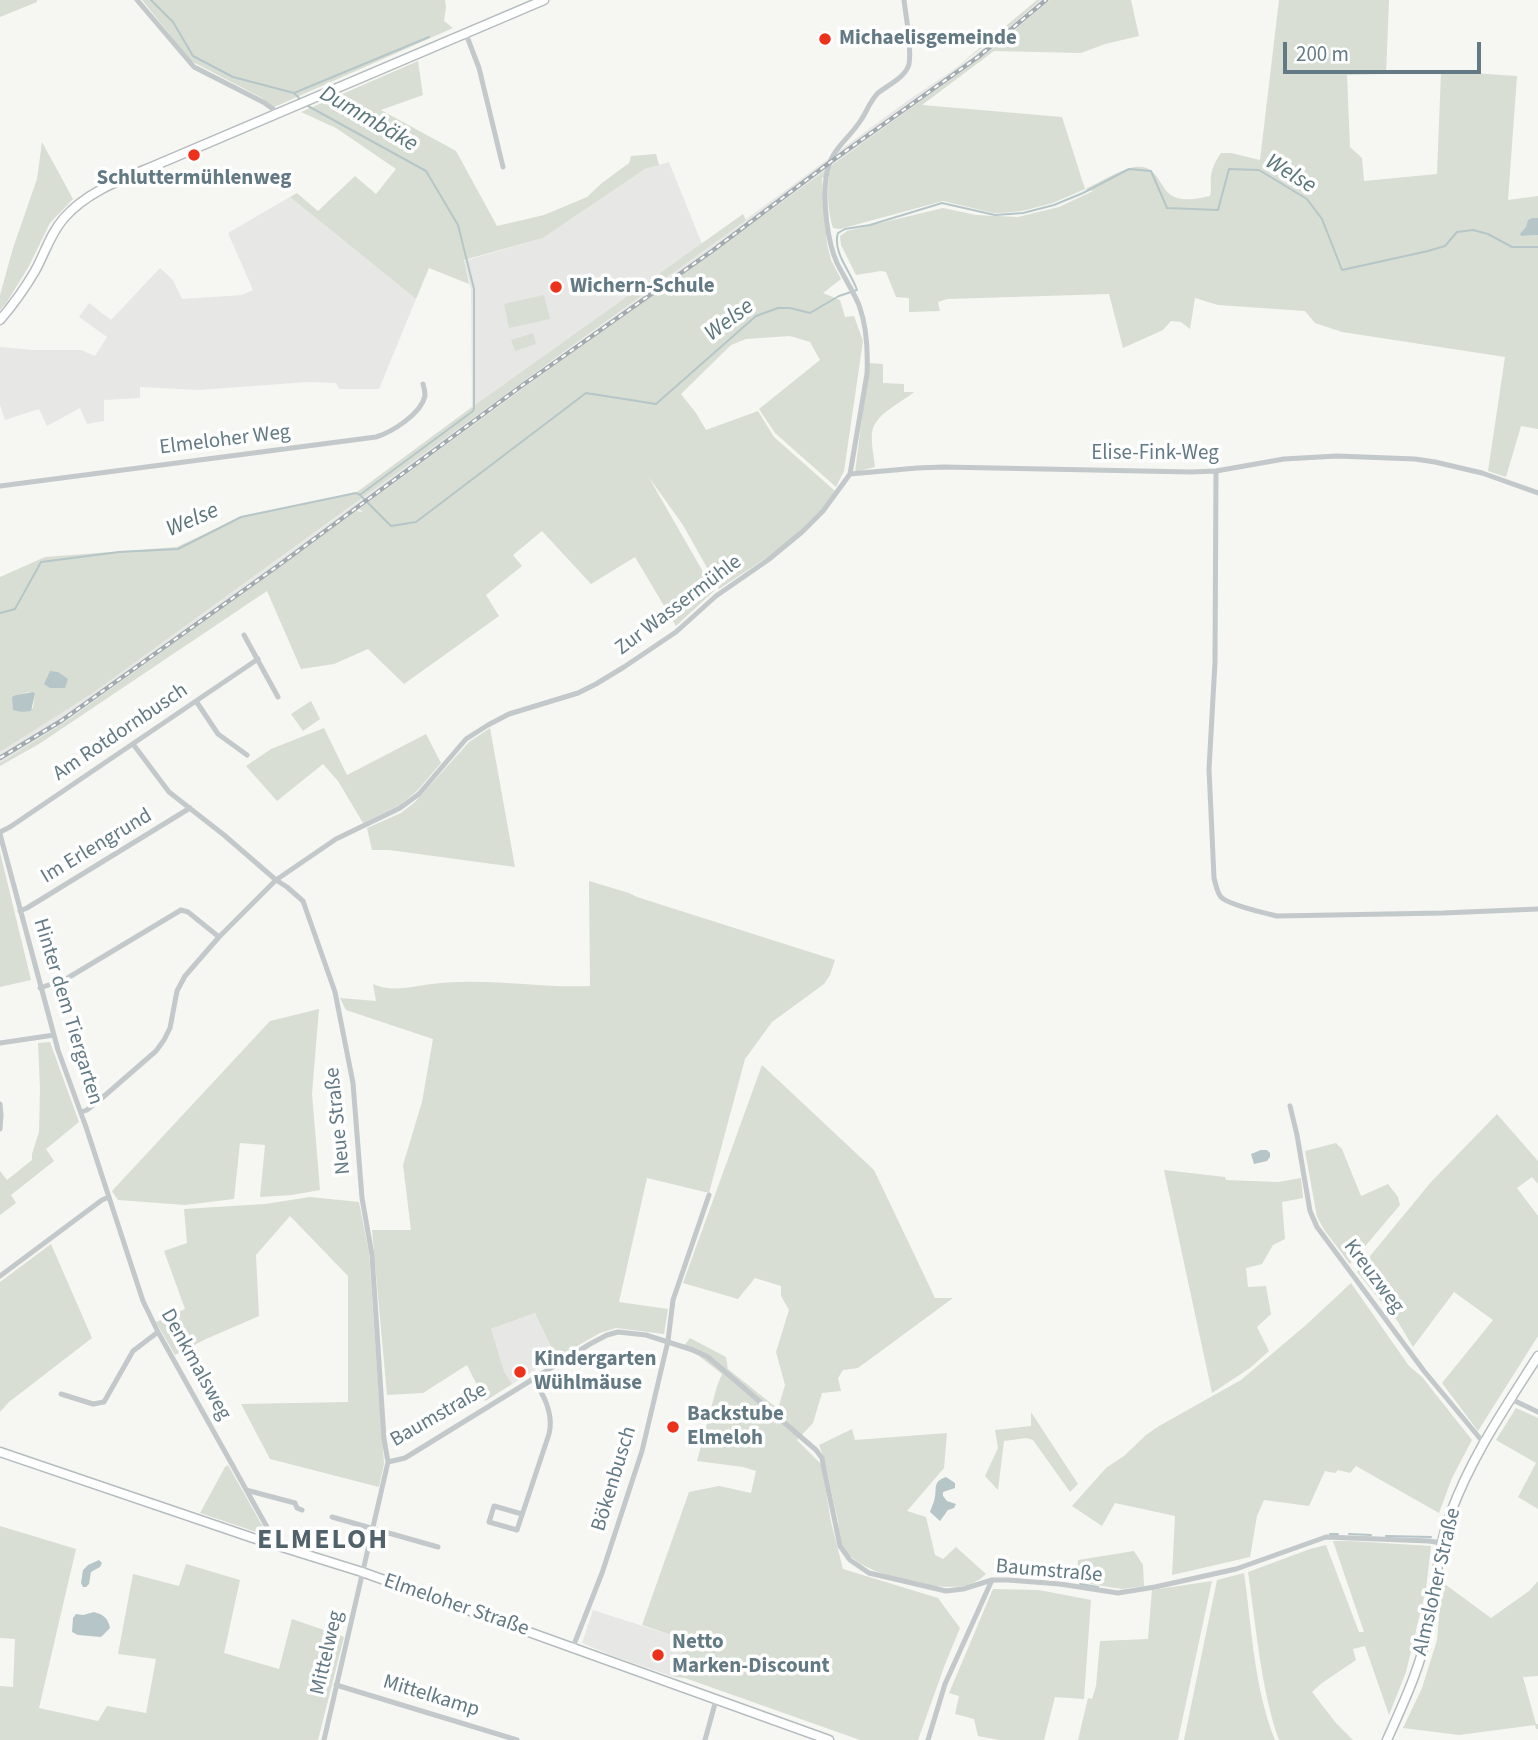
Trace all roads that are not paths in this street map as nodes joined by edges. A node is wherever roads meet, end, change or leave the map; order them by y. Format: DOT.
graph roads {
  1 [pos="137,0"];
  2 [pos="544,0"];
  3 [pos="904,0"];
  4 [pos="466,34"];
  5 [pos="276,114"];
  6 [pos="503,167"];
  7 [pos="0,320"];
  8 [pos="423,384"];
  9 [pos="1216,471"];
  10 [pos="850,474"];
  11 [pos="0,486"];
  12 [pos="1538,493"];
  13 [pos="244,635"];
  14 [pos="258,659"];
  15 [pos="278,697"];
  16 [pos="195,701"];
  17 [pos="133,744"];
  18 [pos="247,755"];
  19 [pos="190,808"];
  20 [pos="0,833"];
  21 [pos="276,880"];
  22 [pos="1538,909"];
  23 [pos="20,911"];
  24 [pos="219,937"];
  25 [pos="40,988"];
  26 [pos="54,1035"];
  27 [pos="0,1042"];
  28 [pos="0,1104"];
  29 [pos="1290,1106"];
  30 [pos="81,1112"];
  31 [pos="0,1129"];
  32 [pos="709,1195"];
  33 [pos="109,1197"];
  34 [pos="0,1276"];
  35 [pos="158,1332"];
  36 [pos="668,1341"];
  37 [pos="1538,1356"];
  38 [pos="533,1380"];
  39 [pos="61,1394"];
  40 [pos="1511,1399"];
  41 [pos="1538,1412"];
  42 [pos="1483,1442"];
  43 [pos="0,1452"];
  44 [pos="388,1462"];
  45 [pos="246,1490"];
  46 [pos="302,1510"];
  47 [pos="522,1514"];
  48 [pos="332,1517"];
  49 [pos="373,1528"];
  50 [pos="266,1541"];
  51 [pos="1442,1543"];
  52 [pos="438,1547"];
  53 [pos="362,1572"];
  54 [pos="992,1580"];
  55 [pos="573,1647"];
  56 [pos="336,1685"];
  57 [pos="716,1700"];
  58 [pos="324,1740"];
  59 [pos="517,1740"];
  60 [pos="705,1740"];
  61 [pos="829,1740"];
  62 [pos="928,1740"];
  63 [pos="1387,1740"];
  1 -- 5 [label="street"];
  2 -- 4 [label="street"];
  3 -- 10 [label="street"];
  4 -- 5 [label="street"];
  4 -- 6 [label="street"];
  5 -- 7 [label="street"];
  8 -- 11 [label="street, Elmeloher Weg"];
  9 -- 10 [label="street, Elise-Fink-Weg"];
  9 -- 12 [label="street, Elise-Fink-Weg"];
  9 -- 22 [label="street"];
  10 -- 21 [label="street, Zur Wassermühle"];
  13 -- 14 [label="street"];
  14 -- 15 [label="street"];
  14 -- 16 [label="street, Am Rotdornbusch"];
  16 -- 17 [label="street, Am Rotdornbusch"];
  16 -- 18 [label="street"];
  17 -- 19 [label="street, Neue Straße"];
  17 -- 20 [label="street, Am Rotdornbusch"];
  19 -- 21 [label="street, Neue Straße"];
  19 -- 23 [label="street, Im Erlengrund"];
  20 -- 23 [label="street, Hinter dem Tiergarten"];
  21 -- 24 [label="street, Zur Wassermühle"];
  21 -- 44 [label="street, Neue Straße"];
  23 -- 25 [label="street, Hinter dem Tiergarten"];
  24 -- 25 [label="street"];
  24 -- 30 [label="street, Zur Wassermühle"];
  25 -- 26 [label="street, Hinter dem Tiergarten"];
  26 -- 27 [label="street"];
  26 -- 30 [label="street, Hinter dem Tiergarten"];
  28 -- 31 [label="street"];
  29 -- 42 [label="street, Kreuzweg"];
  30 -- 33 [label="street, Hinter dem Tiergarten"];
  32 -- 36 [label="street, Bökenbusch"];
  33 -- 34 [label="street"];
  33 -- 35 [label="street, Denkmalsweg"];
  35 -- 39 [label="street"];
  35 -- 45 [label="street, Denkmalsweg"];
  36 -- 38 [label="street, Baumstraße"];
  36 -- 54 [label="street, Baumstraße"];
  36 -- 55 [label="street, Bökenbusch"];
  37 -- 40 [label="street, Almsloher Straße"];
  38 -- 44 [label="street, Baumstraße"];
  38 -- 47 [label="street"];
  40 -- 41 [label="street"];
  40 -- 42 [label="street, Almsloher Straße"];
  42 -- 51 [label="street, Almsloher Straße"];
  43 -- 50 [label="street, Elmeloher Straße"];
  44 -- 49 [label="street, Neue Straße"];
  45 -- 46 [label="street"];
  45 -- 50 [label="street, Denkmalsweg"];
  47 -- 47 [label="street"];
  48 -- 49 [label="street"];
  49 -- 52 [label="street"];
  49 -- 53 [label="street, Neue Straße"];
  50 -- 53 [label="street, Elmeloher Straße"];
  51 -- 54 [label="street, Baumstraße"];
  51 -- 63 [label="street, Almsloher Straße"];
  53 -- 55 [label="street, Elmeloher Straße"];
  53 -- 56 [label="street, Mittelweg"];
  54 -- 62 [label="street"];
  55 -- 57 [label="street, Elmeloher Straße"];
  56 -- 58 [label="street, Mittelweg"];
  56 -- 59 [label="street, Mittelkamp"];
  57 -- 60 [label="street"];
  57 -- 61 [label="street, Elmeloher Straße"];
}
